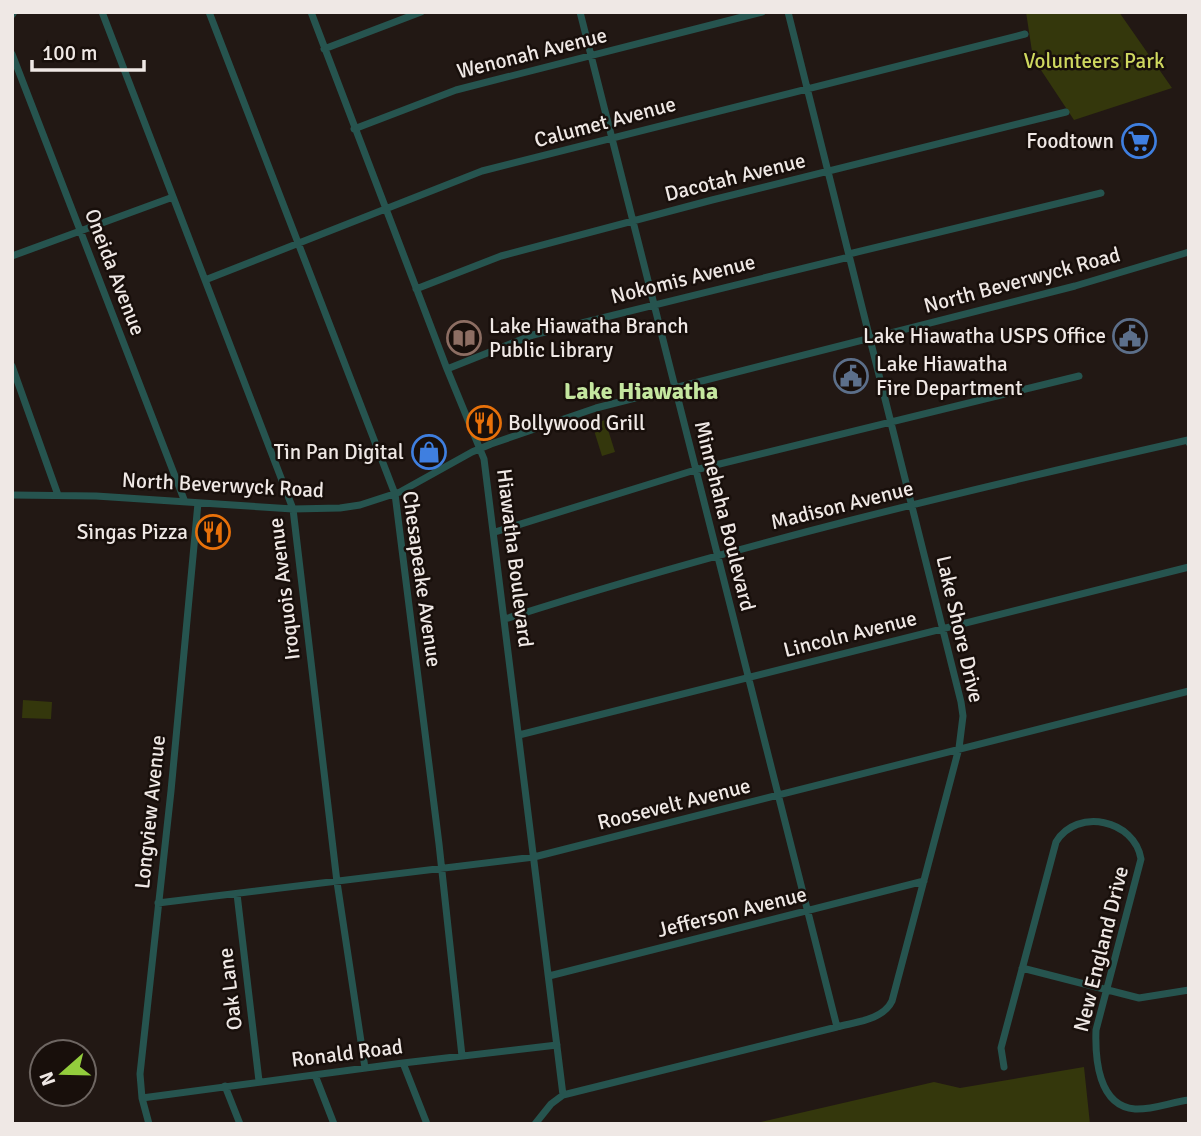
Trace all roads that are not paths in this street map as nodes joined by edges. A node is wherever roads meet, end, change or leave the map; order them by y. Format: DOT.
graph roads {
  1 [pos="102,12"];
  2 [pos="209,12"];
  3 [pos="311,12"];
  4 [pos="421,12"];
  5 [pos="580,12"];
  6 [pos="762,12"];
  7 [pos="788,12"];
  8 [pos="1025,34"];
  9 [pos="324,49"];
  10 [pos="12,54"];
  11 [pos="590,56"];
  12 [pos="807,89"];
  13 [pos="1066,112"];
  14 [pos="354,129"];
  15 [pos="611,138"];
  16 [pos="828,172"];
  17 [pos="1101,192"];
  18 [pos="173,197"];
  19 [pos="385,209"];
  20 [pos="632,221"];
  21 [pos="80,229"];
  22 [pos="299,244"];
  23 [pos="1189,252"];
  24 [pos="849,255"];
  25 [pos="12,256"];
  26 [pos="205,280"];
  27 [pos="416,289"];
  28 [pos="653,304"];
  29 [pos="870,338"];
  30 [pos="12,366"];
  31 [pos="447,369"];
  32 [pos="1079,376"];
  33 [pos="674,388"];
  34 [pos="891,421"];
  35 [pos="1189,443"];
  36 [pos="479,449"];
  37 [pos="695,470"];
  38 [pos="395,494"];
  39 [pos="12,495"];
  40 [pos="58,495"];
  41 [pos="185,502"];
  42 [pos="198,503"];
  43 [pos="911,505"];
  44 [pos="293,509"];
  45 [pos="495,532"];
  46 [pos="717,555"];
  47 [pos="1189,567"];
  48 [pos="505,619"];
  49 [pos="943,628"];
  50 [pos="748,678"];
  51 [pos="1189,691"];
  52 [pos="519,735"];
  53 [pos="959,748"];
  54 [pos="778,796"];
  55 [pos="534,857"];
  56 [pos="442,868"];
  57 [pos="923,881"];
  58 [pos="337,883"];
  59 [pos="237,894"];
  60 [pos="158,903"];
  61 [pos="807,911"];
  62 [pos="1022,968"];
  63 [pos="549,976"];
  64 [pos="1189,990"];
  65 [pos="1106,991"];
  66 [pos="836,1027"];
  67 [pos="557,1045"];
  68 [pos="462,1056"];
  69 [pos="402,1063"];
  70 [pos="1004,1067"];
  71 [pos="365,1068"];
  72 [pos="315,1075"];
  73 [pos="259,1081"];
  74 [pos="225,1086"];
  75 [pos="563,1096"];
  76 [pos="142,1098"];
  77 [pos="1189,1100"];
  78 [pos="149,1124"];
  79 [pos="240,1124"];
  80 [pos="334,1124"];
  81 [pos="427,1124"];
  82 [pos="535,1124"];
  1 -- 18 [label="street, Iroquois Avenue"];
  2 -- 22 [label="street, Chesapeake Avenue"];
  3 -- 9 [label="street, Hiawatha Boulevard"];
  4 -- 9 [label="street"];
  5 -- 11 [label="street, Minnehaha Boulevard"];
  6 -- 11 [label="street, Wenonah Avenue"];
  7 -- 12 [label="street, Lake Shore Drive"];
  8 -- 12 [label="street, Calumet Avenue"];
  9 -- 14 [label="street, Hiawatha Boulevard"];
  10 -- 21 [label="street, Oneida Avenue"];
  11 -- 14 [label="street, Wenonah Avenue"];
  11 -- 15 [label="street, Minnehaha Boulevard"];
  12 -- 15 [label="street, Calumet Avenue"];
  12 -- 16 [label="street, Lake Shore Drive"];
  13 -- 16 [label="street, Dacotah Avenue"];
  14 -- 19 [label="street, Hiawatha Boulevard"];
  15 -- 19 [label="street, Calumet Avenue"];
  15 -- 20 [label="street, Minnehaha Boulevard"];
  16 -- 20 [label="street, Dacotah Avenue"];
  16 -- 24 [label="street, Lake Shore Drive"];
  17 -- 24 [label="street, Nokomis Avenue"];
  18 -- 21 [label="street"];
  18 -- 26 [label="street, Iroquois Avenue"];
  19 -- 22 [label="street, Calumet Avenue"];
  19 -- 27 [label="street, Hiawatha Boulevard"];
  20 -- 27 [label="street, Dacotah Avenue"];
  20 -- 28 [label="street, Minnehaha Boulevard"];
  21 -- 25 [label="street"];
  21 -- 41 [label="street, Oneida Avenue"];
  22 -- 26 [label="street, Calumet Avenue"];
  22 -- 38 [label="street, Chesapeake Avenue"];
  23 -- 29 [label="street, North Beverwyck Road"];
  24 -- 28 [label="street, Nokomis Avenue"];
  24 -- 29 [label="street, Lake Shore Drive"];
  26 -- 44 [label="street, Iroquois Avenue"];
  27 -- 31 [label="street, Hiawatha Boulevard"];
  28 -- 31 [label="street, Nokomis Avenue"];
  28 -- 33 [label="street, Minnehaha Boulevard"];
  29 -- 33 [label="street, North Beverwyck Road"];
  29 -- 34 [label="street, Lake Shore Drive"];
  30 -- 40 [label="street"];
  31 -- 36 [label="street, Hiawatha Boulevard"];
  32 -- 34 [label="street"];
  33 -- 36 [label="street, North Beverwyck Road"];
  33 -- 37 [label="street, Minnehaha Boulevard"];
  34 -- 37 [label="street"];
  34 -- 43 [label="street, Lake Shore Drive"];
  35 -- 43 [label="street, Madison Avenue"];
  36 -- 38 [label="street, North Beverwyck Road"];
  36 -- 45 [label="street, Hiawatha Boulevard"];
  37 -- 45 [label="street"];
  37 -- 46 [label="street, Minnehaha Boulevard"];
  38 -- 44 [label="street, North Beverwyck Road"];
  38 -- 56 [label="street, Chesapeake Avenue"];
  39 -- 40 [label="street, North Beverwyck Road"];
  40 -- 41 [label="street, North Beverwyck Road"];
  41 -- 42 [label="street, North Beverwyck Road"];
  42 -- 44 [label="street, North Beverwyck Road"];
  42 -- 60 [label="street, Longview Avenue"];
  43 -- 46 [label="street, Madison Avenue"];
  43 -- 49 [label="street, Lake Shore Drive"];
  44 -- 58 [label="street, Iroquois Avenue"];
  45 -- 48 [label="street, Hiawatha Boulevard"];
  46 -- 48 [label="street, Madison Avenue"];
  46 -- 50 [label="street, Minnehaha Boulevard"];
  47 -- 49 [label="street, Lincoln Avenue"];
  48 -- 52 [label="street, Hiawatha Boulevard"];
  49 -- 50 [label="street, Lincoln Avenue"];
  49 -- 53 [label="street, Lake Shore Drive"];
  50 -- 52 [label="street, Lincoln Avenue"];
  50 -- 54 [label="street, Minnehaha Boulevard"];
  51 -- 53 [label="street, Roosevelt Avenue"];
  52 -- 55 [label="street, Hiawatha Boulevard"];
  53 -- 54 [label="street, Roosevelt Avenue"];
  53 -- 57 [label="street, Lake Shore Drive"];
  54 -- 55 [label="street, Roosevelt Avenue"];
  54 -- 61 [label="street, Minnehaha Boulevard"];
  55 -- 56 [label="street, Roosevelt Avenue"];
  55 -- 63 [label="street, Hiawatha Boulevard"];
  56 -- 58 [label="street, Roosevelt Avenue"];
  56 -- 68 [label="street, Chesapeake Avenue"];
  57 -- 61 [label="street, Jefferson Avenue"];
  57 -- 66 [label="street, Lake Shore Drive"];
  58 -- 59 [label="street, Roosevelt Avenue"];
  58 -- 71 [label="street, Iroquois Avenue"];
  59 -- 60 [label="street, Roosevelt Avenue"];
  59 -- 73 [label="street, Oak Lane"];
  60 -- 76 [label="street, Longview Avenue"];
  61 -- 63 [label="street, Jefferson Avenue"];
  61 -- 66 [label="street, Minnehaha Boulevard"];
  62 -- 65 [label="street"];
  62 -- 65 [label="street, New England Drive"];
  62 -- 70 [label="street, New England Drive"];
  63 -- 67 [label="street, Hiawatha Boulevard"];
  64 -- 65 [label="street"];
  65 -- 77 [label="street, New England Drive"];
  66 -- 75 [label="street, Lake Shore Drive"];
  67 -- 68 [label="street, Ronald Road"];
  67 -- 75 [label="street, Hiawatha Boulevard"];
  68 -- 69 [label="street, Ronald Road"];
  69 -- 71 [label="street, Ronald Road"];
  69 -- 81 [label="street"];
  71 -- 72 [label="street, Ronald Road"];
  72 -- 73 [label="street, Ronald Road"];
  72 -- 80 [label="street"];
  73 -- 74 [label="street, Ronald Road"];
  74 -- 76 [label="street, Ronald Road"];
  74 -- 79 [label="street"];
  75 -- 82 [label="street, Lake Shore Drive"];
  76 -- 78 [label="street, Longview Avenue"];
}
